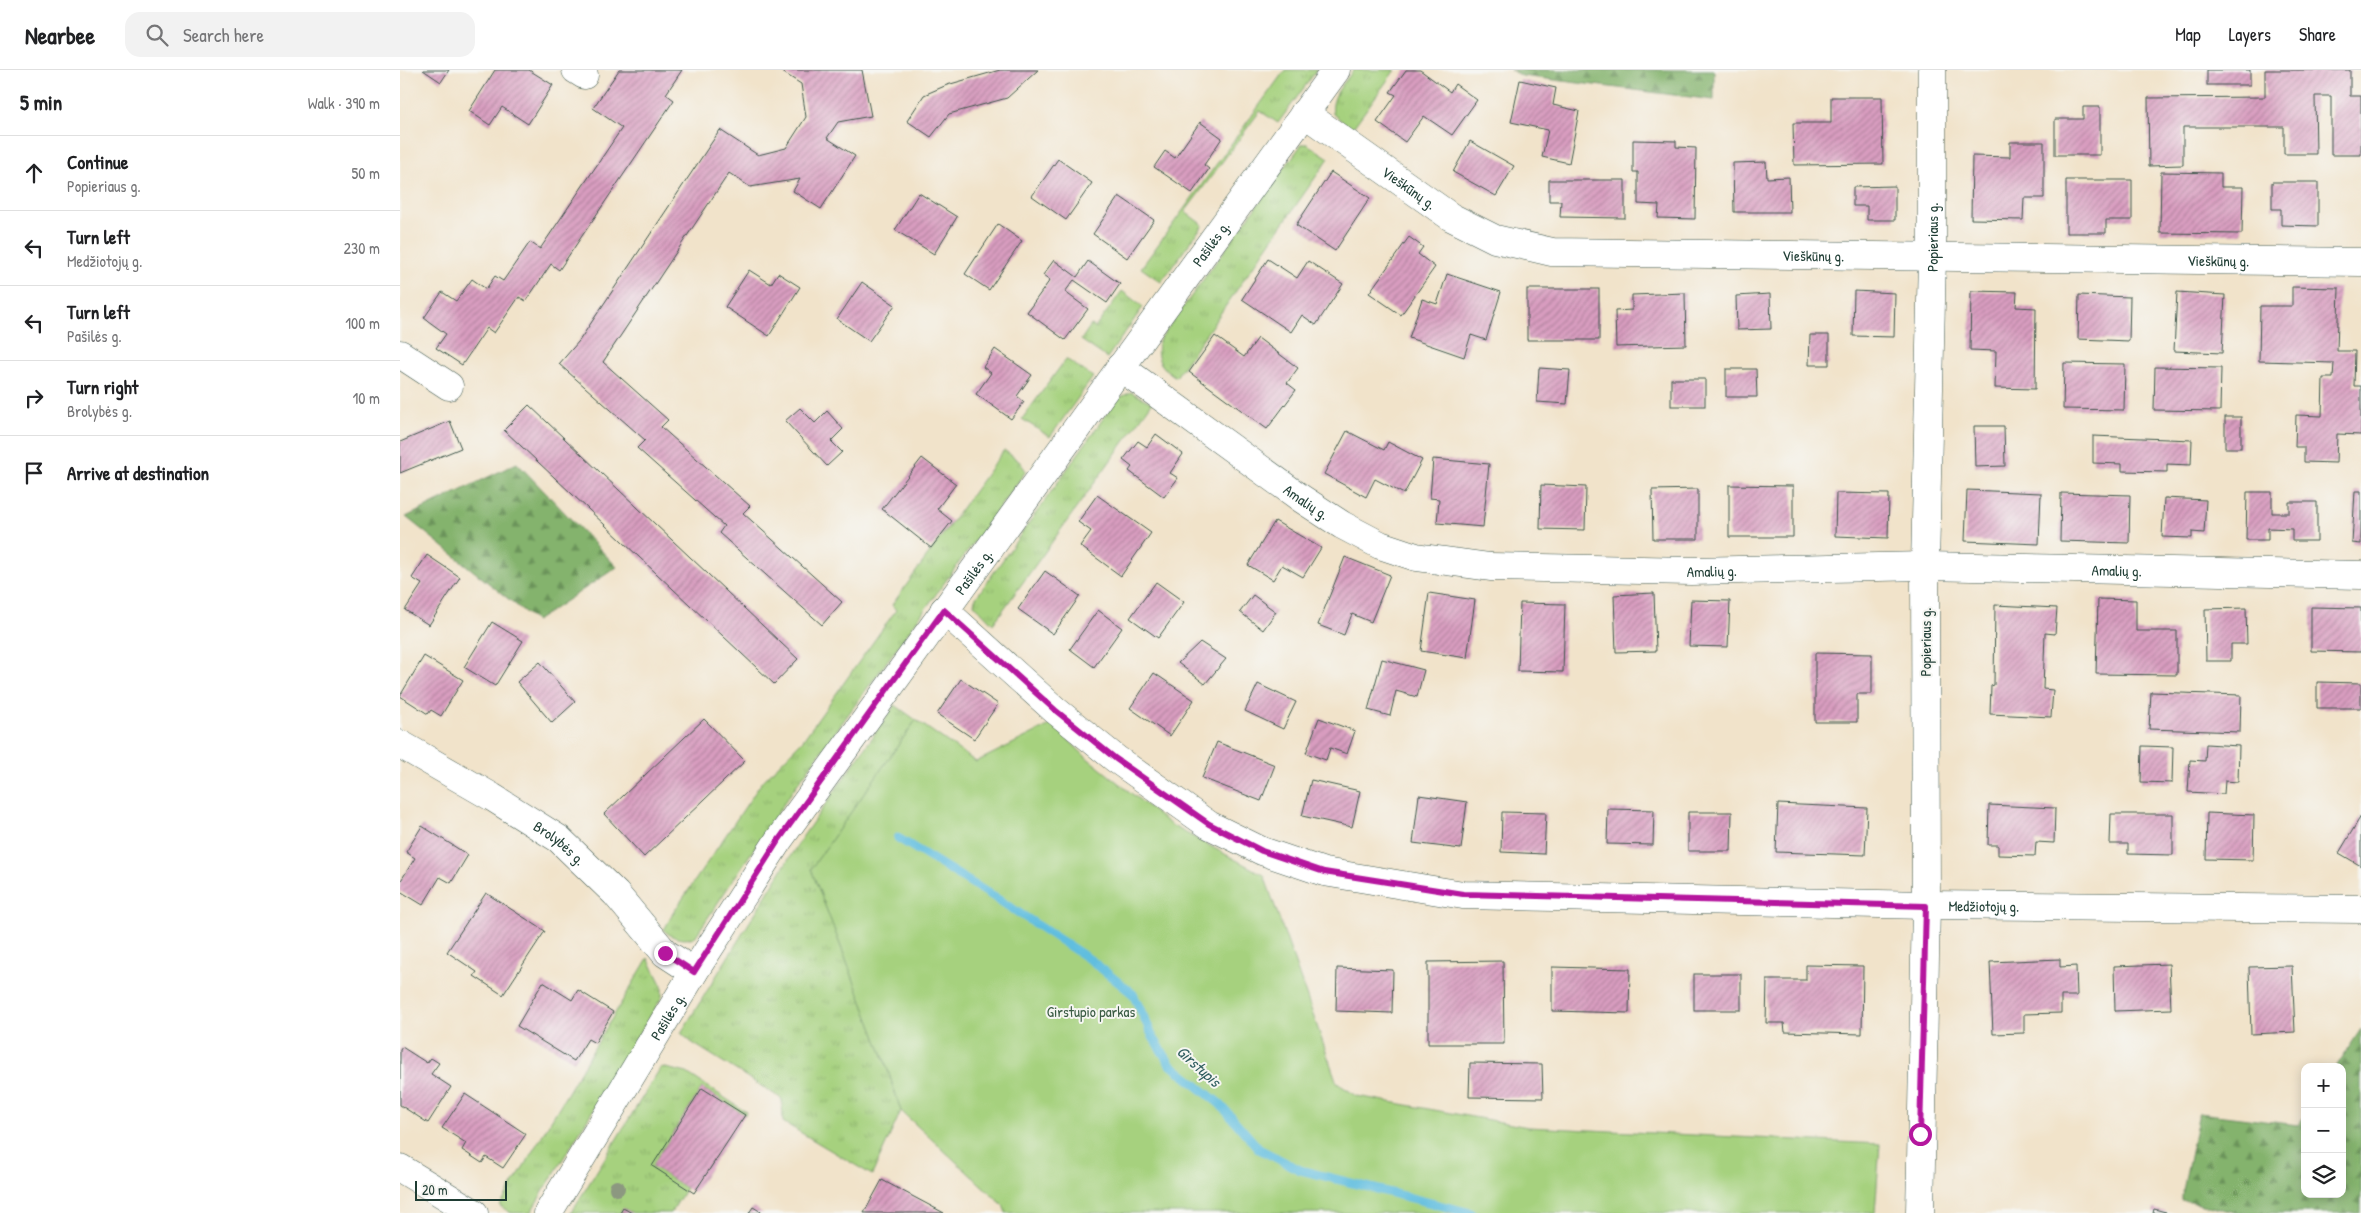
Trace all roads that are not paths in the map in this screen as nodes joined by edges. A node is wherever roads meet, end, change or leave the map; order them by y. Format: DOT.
graph roads {
  1 [pos="1336,70"];
  2 [pos="1932,70"];
  3 [pos="1304,113"];
  4 [pos="1932,257"];
  5 [pos="2361,262"];
  6 [pos="400,354"];
  7 [pos="1120,367"];
  8 [pos="449,386"];
  9 [pos="1925,566"];
  10 [pos="2361,575"];
  11 [pos="944,610"];
  12 [pos="400,744"];
  13 [pos="1926,906"];
  14 [pos="2361,909"];
  15 [pos="694,972"];
  16 [pos="400,1168"];
  17 [pos="474,1213"];
  18 [pos="548,1213"];
  19 [pos="1920,1213"];
  1 -- 3 [label="street, Pašilės g."];
  2 -- 4 [label="street, Popieriaus g."];
  3 -- 4 [label="street, Vieškūnų g."];
  3 -- 7 [label="street, Pašilės g."];
  4 -- 5 [label="street, Vieškūnų g."];
  4 -- 9 [label="street, Popieriaus g."];
  6 -- 8 [label="street"];
  7 -- 9 [label="street, Amalių g."];
  7 -- 11 [label="street, Pašilės g."];
  9 -- 10 [label="street, Amalių g."];
  9 -- 13 [label="street, Popieriaus g."];
  11 -- 13 [label="street, Medžiotojų g."];
  11 -- 15 [label="street, Pašilės g."];
  12 -- 15 [label="street, Brolybės g."];
  13 -- 14 [label="street, Medžiotojų g."];
  13 -- 19 [label="street, Popieriaus g."];
  15 -- 18 [label="street, Pašilės g."];
  16 -- 17 [label="street"];
}
